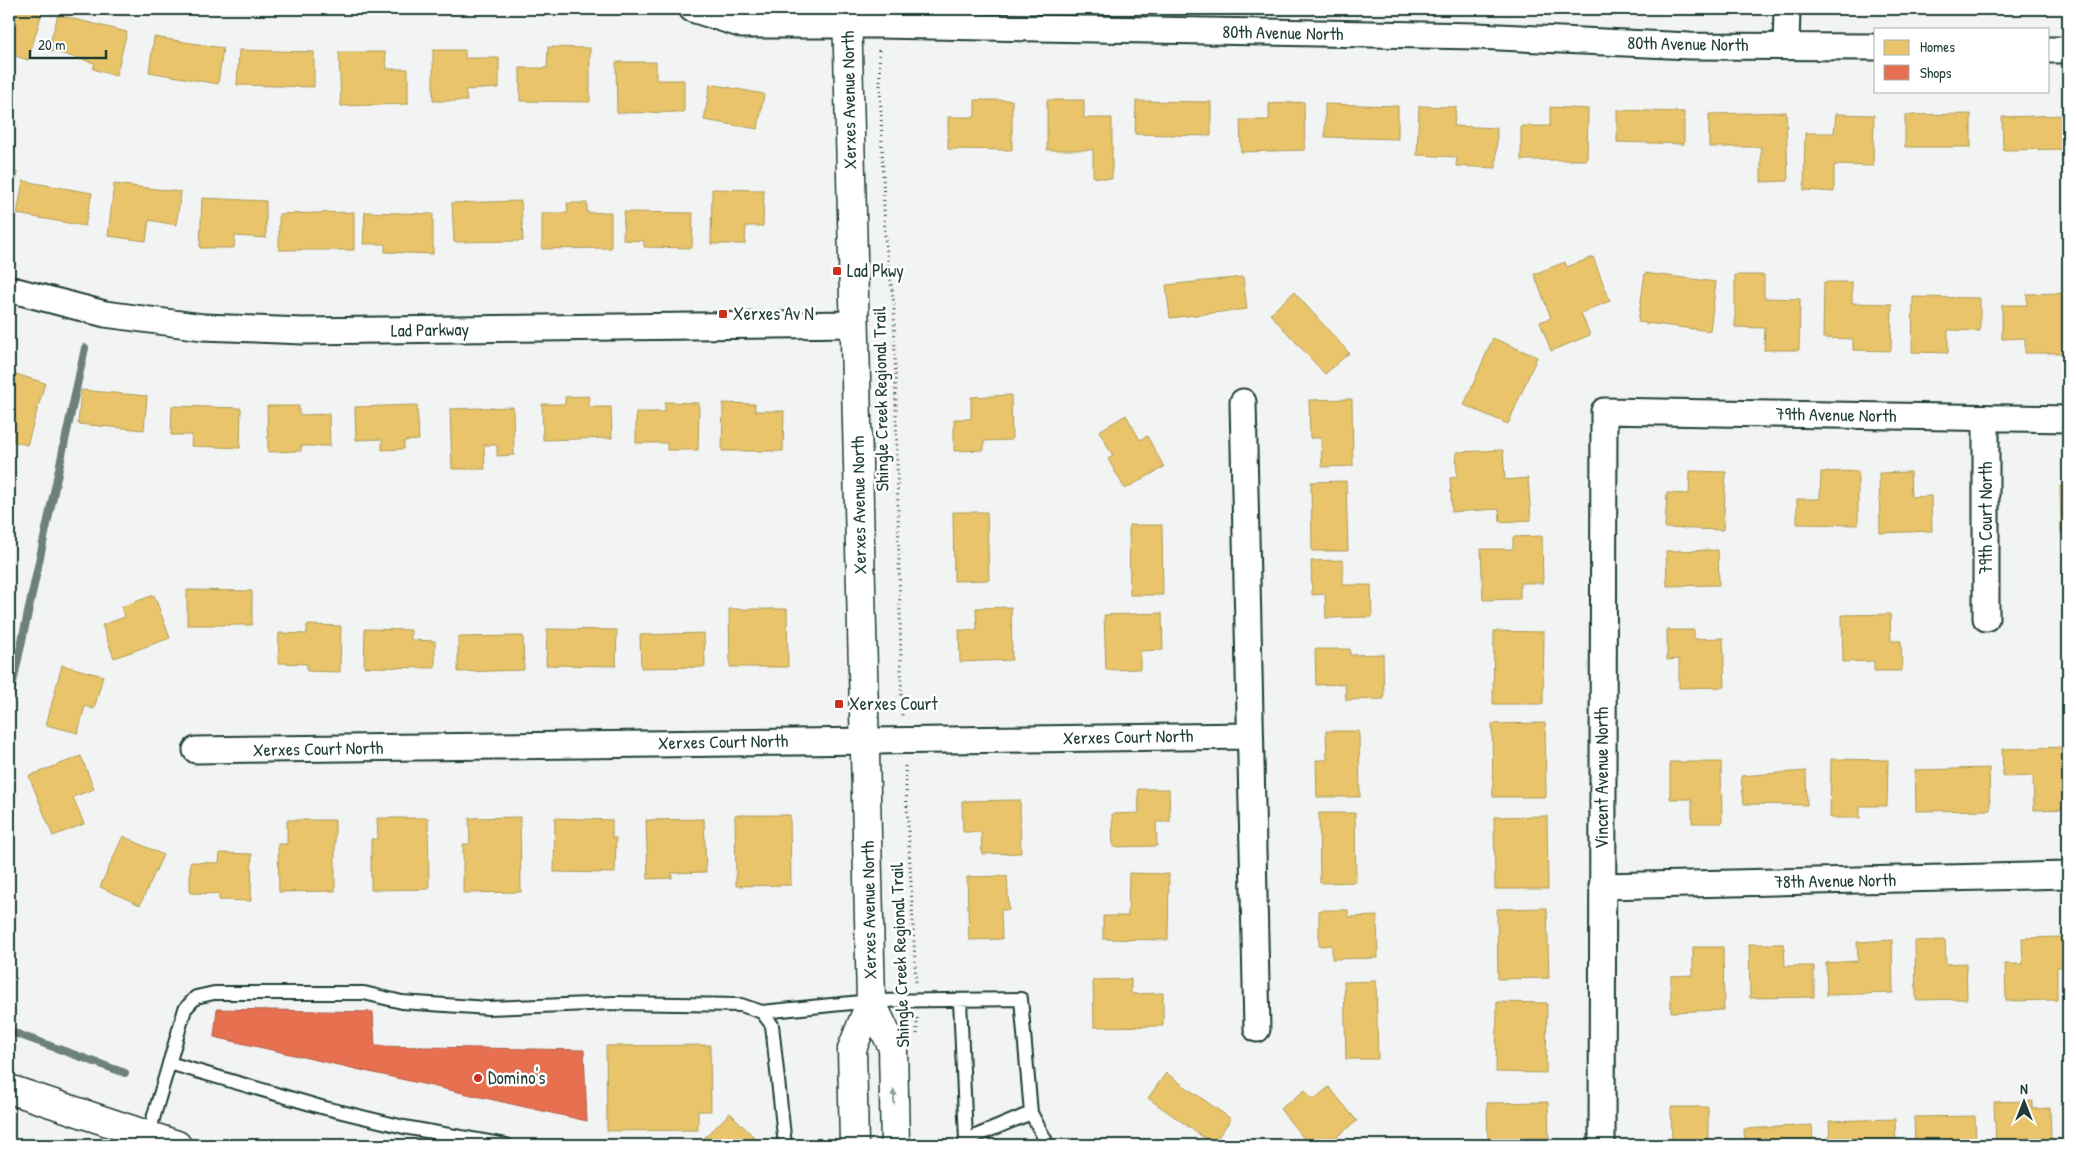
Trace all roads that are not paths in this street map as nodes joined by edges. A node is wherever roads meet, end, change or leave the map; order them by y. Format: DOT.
graph roads {
  1 [pos="692,9"];
  2 [pos="1787,9"];
  3 [pos="847,17"];
  4 [pos="1786,46"];
  5 [pos="1874,47"];
  6 [pos="2050,50"];
  7 [pos="2068,50"];
  8 [pos="9,289"];
  9 [pos="855,324"];
  10 [pos="1243,402"];
  11 [pos="1604,412"];
  12 [pos="1986,418"];
  13 [pos="2068,419"];
  14 [pos="1986,618"];
  15 [pos="1250,736"];
  16 [pos="864,740"];
  17 [pos="196,750"];
  18 [pos="2068,875"];
  19 [pos="1602,886"];
  20 [pos="960,1000"];
  21 [pos="871,1001"];
  22 [pos="762,1012"];
  23 [pos="1257,1029"];
  24 [pos="169,1063"];
  25 [pos="9,1089"];
  26 [pos="1031,1114"];
  27 [pos="148,1136"];
  28 [pos="964,1143"];
  29 [pos="177,1145"];
  30 [pos="506,1145"];
  31 [pos="785,1145"];
  32 [pos="854,1145"];
  33 [pos="896,1145"];
  34 [pos="1048,1145"];
  35 [pos="1602,1145"];
  1 -- 3 [label="street, 80th Avenue North"];
  2 -- 4 [label="street"];
  3 -- 4 [label="street, 80th Avenue North"];
  3 -- 9 [label="street, Xerxes Avenue North"];
  4 -- 5 [label="street, 80th Avenue North"];
  6 -- 7 [label="street"];
  8 -- 9 [label="street, Lad Parkway"];
  9 -- 16 [label="street, Xerxes Avenue North"];
  10 -- 15 [label="street"];
  11 -- 12 [label="street, 79th Avenue North"];
  11 -- 19 [label="street, Vincent Avenue North"];
  12 -- 13 [label="street, 79th Avenue North"];
  12 -- 14 [label="street, 79th Court North"];
  15 -- 16 [label="street, Xerxes Court North"];
  15 -- 23 [label="street"];
  16 -- 17 [label="street, Xerxes Court North"];
  16 -- 21 [label="street, Xerxes Avenue North"];
  18 -- 19 [label="street, 78th Avenue North"];
  19 -- 35 [label="street, Vincent Avenue North"];
  20 -- 21 [label="lane"];
  20 -- 26 [label="lane"];
  20 -- 28 [label="lane"];
  21 -- 22 [label="lane"];
  21 -- 32 [label="street, Xerxes Avenue North"];
  33 -- 21 [label="street, Xerxes Avenue North, one-way"];
  22 -- 24 [label="lane"];
  22 -- 31 [label="lane"];
  24 -- 27 [label="lane"];
  24 -- 30 [label="lane"];
  25 -- 27 [label="street"];
  26 -- 28 [label="lane"];
  26 -- 34 [label="lane"];
  27 -- 29 [label="street"];
}
